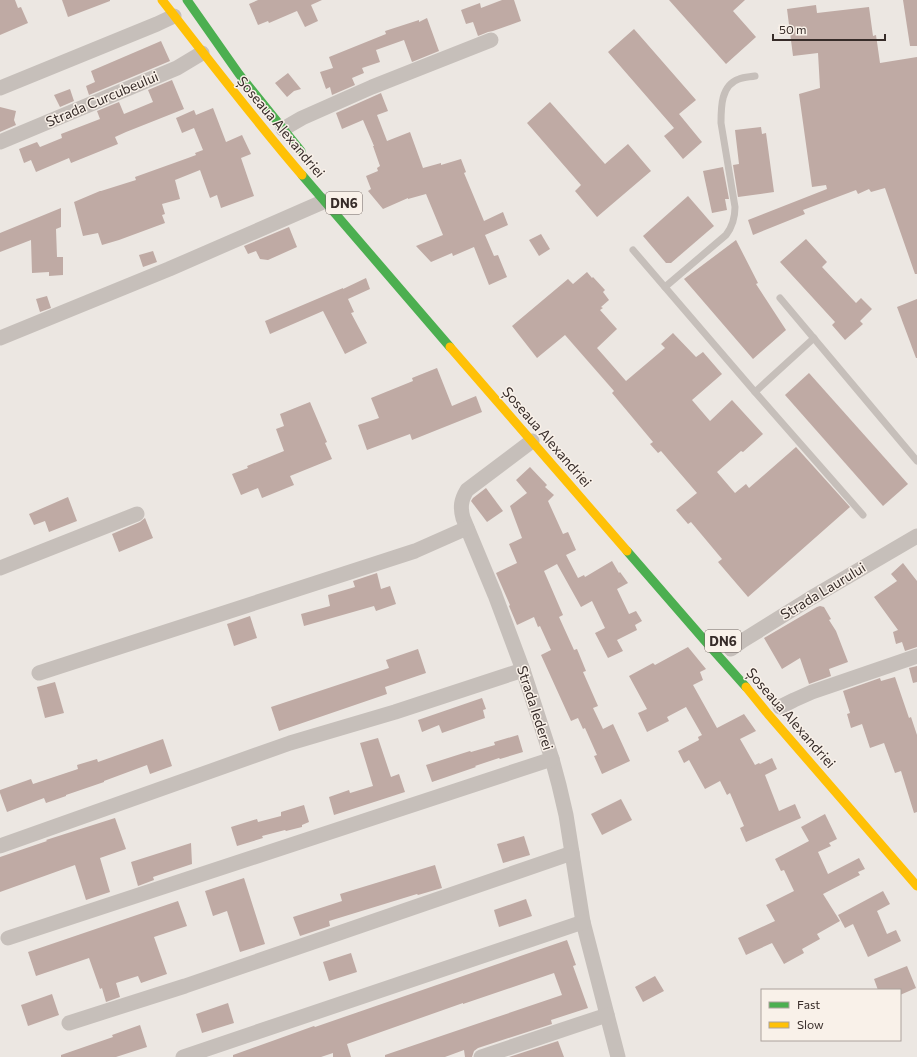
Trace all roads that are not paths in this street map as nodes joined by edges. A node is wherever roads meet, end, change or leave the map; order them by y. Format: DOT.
graph roads {
  1 [pos="162,0"];
  2 [pos="187,0"];
  3 [pos="174,16"];
  4 [pos="491,40"];
  5 [pos="202,53"];
  6 [pos="755,76"];
  7 [pos="0,88"];
  8 [pos="283,129"];
  9 [pos="0,142"];
  10 [pos="304,155"];
  11 [pos="325,201"];
  12 [pos="633,250"];
  13 [pos="665,287"];
  14 [pos="780,298"];
  15 [pos="0,338"];
  16 [pos="814,338"];
  17 [pos="755,392"];
  18 [pos="532,441"];
  19 [pos="917,460"];
  20 [pos="137,514"];
  21 [pos="863,515"];
  22 [pos="467,528"];
  23 [pos="917,536"];
  24 [pos="0,568"];
  25 [pos="731,649"];
  26 [pos="917,656"];
  27 [pos="523,670"];
  28 [pos="39,673"];
  29 [pos="780,707"];
  30 [pos="552,759"];
  31 [pos="0,846"];
  32 [pos="572,853"];
  33 [pos="917,886"];
  34 [pos="583,922"];
  35 [pos="8,938"];
  36 [pos="607,1015"];
  37 [pos="69,1023"];
  38 [pos="184,1057"];
  39 [pos="482,1057"];
  40 [pos="618,1057"];
  1 -- 3 [label="highway, Șoseaua Alexandriei / DN6"];
  2 -- 8 [label="highway, Șoseaua Alexandriei"];
  3 -- 5 [label="highway, Șoseaua Alexandriei / DN6"];
  3 -- 7 [label="street"];
  4 -- 8 [label="street"];
  5 -- 9 [label="street, Strada Curcubeului"];
  5 -- 11 [label="highway, Șoseaua Alexandriei / DN6"];
  6 -- 13 [label="lane"];
  8 -- 10 [label="highway, Șoseaua Alexandriei"];
  11 -- 15 [label="street"];
  11 -- 18 [label="highway, Șoseaua Alexandriei / DN6"];
  12 -- 13 [label="lane"];
  13 -- 17 [label="lane"];
  14 -- 16 [label="lane"];
  16 -- 17 [label="lane"];
  16 -- 19 [label="lane"];
  17 -- 21 [label="lane"];
  18 -- 22 [label="street, Strada Iederei"];
  18 -- 33 [label="highway, Șoseaua Alexandriei / DN6"];
  20 -- 24 [label="street"];
  22 -- 27 [label="street, Strada Iederei"];
  22 -- 28 [label="street"];
  23 -- 25 [label="street, Strada Laurului"];
  26 -- 29 [label="street"];
  27 -- 30 [label="street, Strada Iederei"];
  27 -- 31 [label="street"];
  30 -- 32 [label="street, Strada Iederei"];
  30 -- 35 [label="street"];
  32 -- 34 [label="street, Strada Iederei"];
  32 -- 37 [label="street"];
  34 -- 36 [label="street, Strada Iederei"];
  34 -- 38 [label="street"];
  36 -- 39 [label="street"];
  36 -- 40 [label="street, Strada Iederei"];
}
